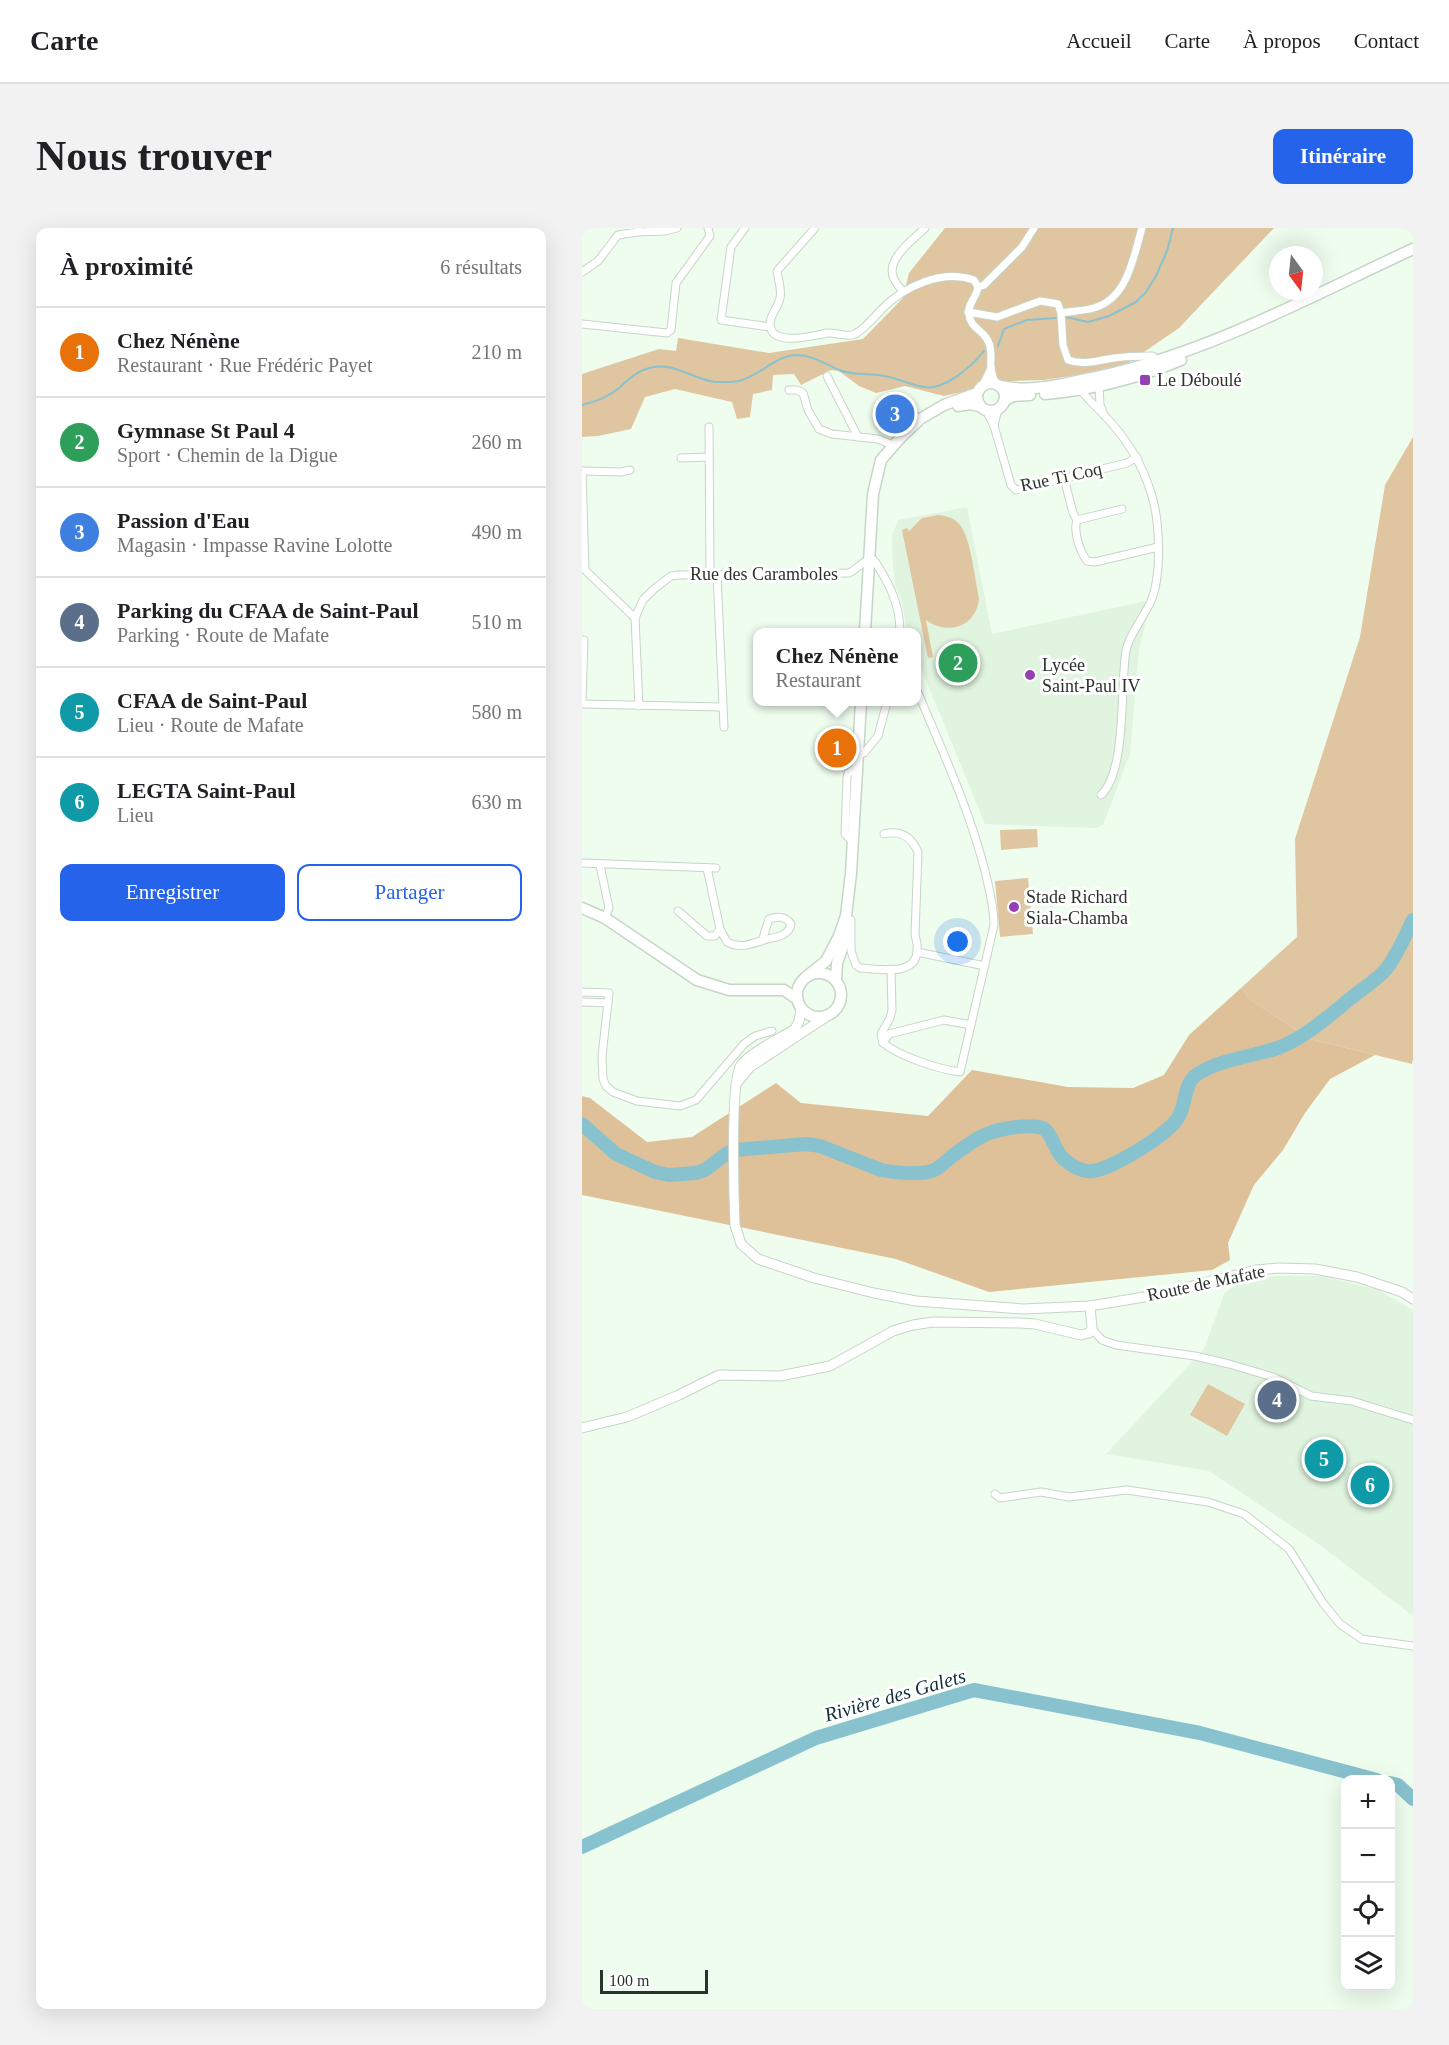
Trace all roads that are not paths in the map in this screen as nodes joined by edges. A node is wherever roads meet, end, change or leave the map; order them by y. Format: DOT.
graph roads {
  1 [pos="677,228"];
  2 [pos="708,228"];
  3 [pos="745,228"];
  4 [pos="815,228"];
  5 [pos="925,228"];
  6 [pos="1034,228"];
  7 [pos="1142,228"];
  8 [pos="638,230"];
  9 [pos="1413,249"];
  10 [pos="582,272"];
  11 [pos="978,287"];
  12 [pos="903,292"];
  13 [pos="968,312"];
  14 [pos="1062,313"];
  15 [pos="582,324"];
  16 [pos="770,327"];
  17 [pos="1218,340"];
  18 [pos="1156,362"];
  19 [pos="991,368"];
  20 [pos="827,376"];
  21 [pos="1085,382"];
  22 [pos="998,385"];
  23 [pos="1099,386"];
  24 [pos="980,389"];
  25 [pos="789,390"];
  26 [pos="992,407"];
  27 [pos="1104,414"];
  28 [pos="709,427"];
  29 [pos="858,437"];
  30 [pos="896,446"];
  31 [pos="709,457"];
  32 [pos="1137,457"];
  33 [pos="681,458"];
  34 [pos="630,470"];
  35 [pos="583,471"];
  36 [pos="1064,478"];
  37 [pos="1122,509"];
  38 [pos="1077,520"];
  39 [pos="1158,547"];
  40 [pos="871,560"];
  41 [pos="714,575"];
  42 [pos="871,576"];
  43 [pos="888,582"];
  44 [pos="635,618"];
  45 [pos="866,628"];
  46 [pos="870,628"];
  47 [pos="899,628"];
  48 [pos="584,640"];
  49 [pos="921,700"];
  50 [pos="582,703"];
  51 [pos="639,706"];
  52 [pos="861,706"];
  53 [pos="867,706"];
  54 [pos="886,706"];
  55 [pos="722,707"];
  56 [pos="724,727"];
  57 [pos="861,754"];
  58 [pos="1101,795"];
  59 [pos="884,834"];
  60 [pos="582,863"];
  61 [pos="600,865"];
  62 [pos="707,868"];
  63 [pos="716,868"];
  64 [pos="582,908"];
  65 [pos="678,911"];
  66 [pos="605,918"];
  67 [pos="851,920"];
  68 [pos="720,929"];
  69 [pos="762,940"];
  70 [pos="917,952"];
  71 [pos="985,966"];
  72 [pos="891,969"];
  73 [pos="804,979"];
  74 [pos="836,980"];
  75 [pos="766,990"];
  76 [pos="582,992"];
  77 [pos="582,1002"];
  78 [pos="608,1003"];
  79 [pos="799,1003"];
  80 [pos="829,1015"];
  81 [pos="778,1025"];
  82 [pos="972,1025"];
  83 [pos="772,1031"];
  84 [pos="886,1032"];
  85 [pos="782,1038"];
  86 [pos="797,1038"];
  87 [pos="735,1086"];
  88 [pos="1413,1299"];
  89 [pos="1090,1306"];
  90 [pos="1092,1329"];
  91 [pos="1413,1420"];
  92 [pos="582,1428"];
  93 [pos="995,1494"];
  94 [pos="1413,1646"];
  1 -- 8 [label="street"];
  2 -- 15 [label="street"];
  3 -- 16 [label="street"];
  4 -- 16 [label="street"];
  5 -- 12 [label="street"];
  6 -- 11 [label="street"];
  7 -- 14 [label="street"];
  8 -- 10 [label="street"];
  9 -- 17 [label="main road"];
  11 -- 12 [label="street"];
  11 -- 13 [label="street"];
  12 -- 16 [label="street"];
  13 -- 14 [label="street"];
  13 -- 19 [label="street"];
  14 -- 18 [label="street"];
  17 -- 18 [label="main road"];
  17 -- 23 [label="main road"];
  18 -- 21 [label="main road"];
  19 -- 22 [label="street"];
  19 -- 24 [label="street"];
  20 -- 29 [label="street"];
  21 -- 22 [label="main road"];
  21 -- 23 [label="main road"];
  21 -- 26 [label="main road"];
  21 -- 27 [label="street"];
  22 -- 24 [label="main road"];
  22 -- 26 [label="main road"];
  23 -- 27 [label="street"];
  24 -- 26 [label="main road"];
  24 -- 30 [label="main road"];
  25 -- 29 [label="street"];
  26 -- 30 [label="main road"];
  26 -- 36 [label="street, Rue Ti Coq"];
  27 -- 32 [label="street"];
  28 -- 31 [label="street"];
  29 -- 30 [label="street"];
  30 -- 40 [label="main road"];
  31 -- 33 [label="street"];
  31 -- 41 [label="street"];
  32 -- 36 [label="street, Rue Ti Coq"];
  32 -- 39 [label="street"];
  34 -- 35 [label="street"];
  35 -- 44 [label="street"];
  36 -- 38 [label="street"];
  37 -- 38 [label="street"];
  38 -- 39 [label="street"];
  39 -- 58 [label="street"];
  40 -- 41 [label="street, Rue des Caramboles"];
  40 -- 42 [label="main road"];
  40 -- 43 [label="street"];
  41 -- 44 [label="street, Rue des Caramboles"];
  41 -- 55 [label="street"];
  42 -- 43 [label="street"];
  42 -- 45 [label="main road"];
  42 -- 46 [label="main road"];
  43 -- 47 [label="street"];
  44 -- 51 [label="street"];
  48 -- 50 [label="street"];
  49 -- 71 [label="street"];
  50 -- 51 [label="street"];
  51 -- 55 [label="street"];
  52 -- 57 [label="main road"];
  53 -- 57 [label="main road"];
  54 -- 57 [label="street"];
  55 -- 56 [label="street"];
  57 -- 67 [label="main road"];
  57 -- 73 [label="main road"];
  59 -- 70 [label="street"];
  60 -- 61 [label="street"];
  61 -- 62 [label="street"];
  61 -- 66 [label="street"];
  62 -- 63 [label="street"];
  62 -- 68 [label="street"];
  64 -- 66 [label="main road"];
  65 -- 68 [label="street"];
  66 -- 75 [label="main road"];
  67 -- 72 [label="street"];
  67 -- 74 [label="main road"];
  68 -- 69 [label="street"];
  70 -- 71 [label="street"];
  70 -- 72 [label="street"];
  71 -- 82 [label="street"];
  72 -- 84 [label="street"];
  73 -- 74 [label="main road"];
  73 -- 75 [label="main road"];
  73 -- 79 [label="main road"];
  74 -- 80 [label="main road"];
  75 -- 79 [label="main road"];
  76 -- 78 [label="street"];
  77 -- 78 [label="street"];
  78 -- 83 [label="street"];
  79 -- 80 [label="main road"];
  79 -- 85 [label="main road"];
  80 -- 86 [label="main road"];
  81 -- 83 [label="street"];
  82 -- 84 [label="street"];
  82 -- 84 [label="street"];
  83 -- 85 [label="street"];
  85 -- 86 [label="street"];
  85 -- 87 [label="main road"];
  86 -- 87 [label="main road"];
  87 -- 89 [label="main road, Route de Mafate"];
  88 -- 89 [label="main road, Route de Mafate"];
  89 -- 90 [label="main road"];
  90 -- 91 [label="street"];
  90 -- 92 [label="main road"];
  93 -- 94 [label="street"];
}
